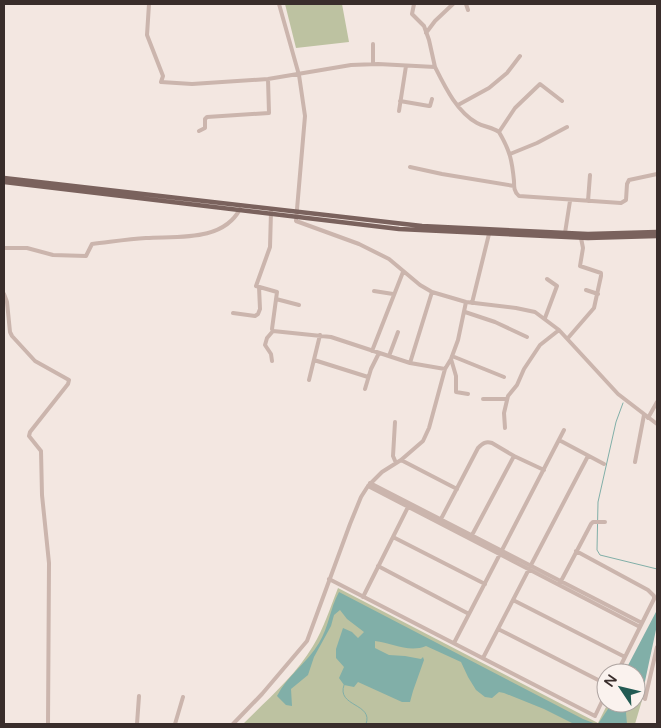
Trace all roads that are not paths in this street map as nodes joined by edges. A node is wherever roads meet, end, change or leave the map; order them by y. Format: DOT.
graph roads {
  1 [pos="149,4"];
  2 [pos="279,4"];
  3 [pos="414,4"];
  4 [pos="453,4"];
  5 [pos="466,4"];
  6 [pos="468,10"];
  7 [pos="426,33"];
  8 [pos="373,44"];
  9 [pos="520,56"];
  10 [pos="373,64"];
  11 [pos="406,66"];
  12 [pos="435,67"];
  13 [pos="299,75"];
  14 [pos="268,79"];
  15 [pos="432,99"];
  16 [pos="400,101"];
  17 [pos="562,102"];
  18 [pos="458,105"];
  19 [pos="399,111"];
  20 [pos="568,127"];
  21 [pos="199,132"];
  22 [pos="499,132"];
  23 [pos="510,154"];
  24 [pos="410,167"];
  25 [pos="657,174"];
  26 [pos="590,176"];
  27 [pos="4,178"];
  28 [pos="4,182"];
  29 [pos="514,186"];
  30 [pos="570,201"];
  31 [pos="588,201"];
  32 [pos="241,208"];
  33 [pos="271,212"];
  34 [pos="296,215"];
  35 [pos="657,232"];
  36 [pos="565,233"];
  37 [pos="489,234"];
  38 [pos="657,236"];
  39 [pos="581,238"];
  40 [pos="4,248"];
  41 [pos="403,272"];
  42 [pos="547,278"];
  43 [pos="260,287"];
  44 [pos="586,290"];
  45 [pos="374,291"];
  46 [pos="432,292"];
  47 [pos="4,294"];
  48 [pos="393,294"];
  49 [pos="598,294"];
  50 [pos="276,300"];
  51 [pos="466,302"];
  52 [pos="472,303"];
  53 [pos="299,304"];
  54 [pos="465,312"];
  55 [pos="233,313"];
  56 [pos="545,318"];
  57 [pos="559,330"];
  58 [pos="273,331"];
  59 [pos="398,332"];
  60 [pos="320,335"];
  61 [pos="527,337"];
  62 [pos="568,338"];
  63 [pos="372,351"];
  64 [pos="379,353"];
  65 [pos="389,356"];
  66 [pos="452,357"];
  67 [pos="314,360"];
  68 [pos="272,361"];
  69 [pos="410,363"];
  70 [pos="445,369"];
  71 [pos="368,377"];
  72 [pos="504,377"];
  73 [pos="309,380"];
  74 [pos="365,388"];
  75 [pos="468,394"];
  76 [pos="483,399"];
  77 [pos="507,399"];
  78 [pos="657,402"];
  79 [pos="644,415"];
  80 [pos="648,418"];
  81 [pos="395,422"];
  82 [pos="657,424"];
  83 [pos="505,428"];
  84 [pos="564,430"];
  85 [pos="559,440"];
  86 [pos="514,456"];
  87 [pos="588,456"];
  88 [pos="401,460"];
  89 [pos="635,462"];
  90 [pos="396,463"];
  91 [pos="604,464"];
  92 [pos="544,470"];
  93 [pos="368,484"];
  94 [pos="457,489"];
  95 [pos="409,505"];
  96 [pos="441,520"];
  97 [pos="600,522"];
  98 [pos="393,536"];
  99 [pos="471,537"];
  100 [pos="576,551"];
  101 [pos="501,552"];
  102 [pos="378,566"];
  103 [pos="530,567"];
  104 [pos="329,579"];
  105 [pos="560,583"];
  106 [pos="485,584"];
  107 [pos="656,596"];
  108 [pos="363,597"];
  109 [pos="514,600"];
  110 [pos="469,614"];
  111 [pos="641,625"];
  112 [pos="498,629"];
  113 [pos="454,643"];
  114 [pos="657,647"];
  115 [pos="625,657"];
  116 [pos="483,658"];
  117 [pos="622,663"];
  118 [pos="596,679"];
  119 [pos="646,691"];
  120 [pos="139,696"];
  121 [pos="182,697"];
  122 [pos="596,713"];
  123 [pos="48,724"];
  124 [pos="137,724"];
  125 [pos="175,724"];
  126 [pos="233,724"];
  1 -- 14 [label="street"];
  2 -- 13 [label="street"];
  3 -- 7 [label="street"];
  4 -- 7 [label="street"];
  5 -- 6 [label="street"];
  7 -- 12 [label="street"];
  8 -- 10 [label="street"];
  9 -- 18 [label="street"];
  10 -- 11 [label="street"];
  10 -- 13 [label="street"];
  11 -- 12 [label="street"];
  11 -- 16 [label="street"];
  12 -- 18 [label="street"];
  13 -- 14 [label="street"];
  13 -- 34 [label="street"];
  14 -- 21 [label="street"];
  15 -- 16 [label="street"];
  16 -- 19 [label="street"];
  17 -- 22 [label="street"];
  18 -- 22 [label="street"];
  20 -- 23 [label="street"];
  22 -- 23 [label="street"];
  23 -- 29 [label="street"];
  24 -- 29 [label="street"];
  25 -- 31 [label="street"];
  26 -- 31 [label="street"];
  27 -- 32 [label="main road"];
  28 -- 32 [label="main road"];
  29 -- 30 [label="street"];
  30 -- 31 [label="street"];
  30 -- 36 [label="street"];
  32 -- 33 [label="main road"];
  32 -- 40 [label="street"];
  33 -- 34 [label="main road"];
  33 -- 43 [label="street"];
  34 -- 36 [label="main road"];
  34 -- 37 [label="main road"];
  34 -- 41 [label="street"];
  35 -- 36 [label="main road"];
  37 -- 39 [label="main road"];
  37 -- 52 [label="street"];
  38 -- 39 [label="main road"];
  39 -- 49 [label="street"];
  41 -- 46 [label="street"];
  41 -- 48 [label="street"];
  42 -- 56 [label="street"];
  43 -- 50 [label="street"];
  43 -- 55 [label="street"];
  44 -- 49 [label="street"];
  45 -- 48 [label="street"];
  46 -- 51 [label="street"];
  46 -- 69 [label="street"];
  47 -- 123 [label="street"];
  48 -- 63 [label="street"];
  49 -- 62 [label="street"];
  50 -- 53 [label="street"];
  50 -- 58 [label="street"];
  51 -- 52 [label="street"];
  51 -- 54 [label="street"];
  52 -- 56 [label="street"];
  54 -- 61 [label="street"];
  54 -- 66 [label="street"];
  56 -- 57 [label="street"];
  57 -- 62 [label="street"];
  57 -- 77 [label="street"];
  58 -- 60 [label="street"];
  58 -- 68 [label="street"];
  59 -- 65 [label="street"];
  60 -- 63 [label="street"];
  60 -- 67 [label="street"];
  62 -- 79 [label="street"];
  63 -- 64 [label="street"];
  64 -- 65 [label="street"];
  64 -- 71 [label="street"];
  65 -- 69 [label="street"];
  66 -- 70 [label="street"];
  66 -- 72 [label="street"];
  66 -- 75 [label="street"];
  67 -- 71 [label="street"];
  67 -- 73 [label="street"];
  69 -- 70 [label="street"];
  70 -- 88 [label="street"];
  71 -- 74 [label="street"];
  76 -- 77 [label="street"];
  77 -- 83 [label="street"];
  78 -- 80 [label="street"];
  79 -- 80 [label="street"];
  79 -- 89 [label="street"];
  80 -- 82 [label="street"];
  81 -- 90 [label="street"];
  84 -- 85 [label="street"];
  85 -- 87 [label="street"];
  85 -- 92 [label="street"];
  86 -- 92 [label="street"];
  86 -- 94 [label="street"];
  86 -- 99 [label="street"];
  87 -- 91 [label="street"];
  87 -- 103 [label="street"];
  88 -- 90 [label="street"];
  88 -- 94 [label="street"];
  90 -- 93 [label="street"];
  92 -- 101 [label="street"];
  93 -- 95 [label="street"];
  93 -- 104 [label="street"];
  94 -- 96 [label="street"];
  95 -- 96 [label="street"];
  95 -- 98 [label="street"];
  95 -- 99 [label="street"];
  96 -- 99 [label="street"];
  97 -- 100 [label="street"];
  98 -- 102 [label="street"];
  98 -- 106 [label="street"];
  99 -- 101 [label="street"];
  100 -- 105 [label="street"];
  100 -- 107 [label="street"];
  101 -- 103 [label="street"];
  101 -- 106 [label="street"];
  102 -- 108 [label="street"];
  102 -- 110 [label="street"];
  103 -- 105 [label="street"];
  103 -- 109 [label="street"];
  104 -- 108 [label="street"];
  104 -- 126 [label="street"];
  105 -- 111 [label="street"];
  106 -- 110 [label="street"];
  107 -- 111 [label="street"];
  108 -- 113 [label="street"];
  109 -- 112 [label="street"];
  109 -- 115 [label="street"];
  110 -- 113 [label="street"];
  111 -- 115 [label="street"];
  112 -- 116 [label="street"];
  112 -- 118 [label="street"];
  113 -- 116 [label="street"];
  114 -- 119 [label="street"];
  115 -- 117 [label="street"];
  116 -- 122 [label="street"];
  120 -- 124 [label="street"];
  121 -- 125 [label="street"];
}
